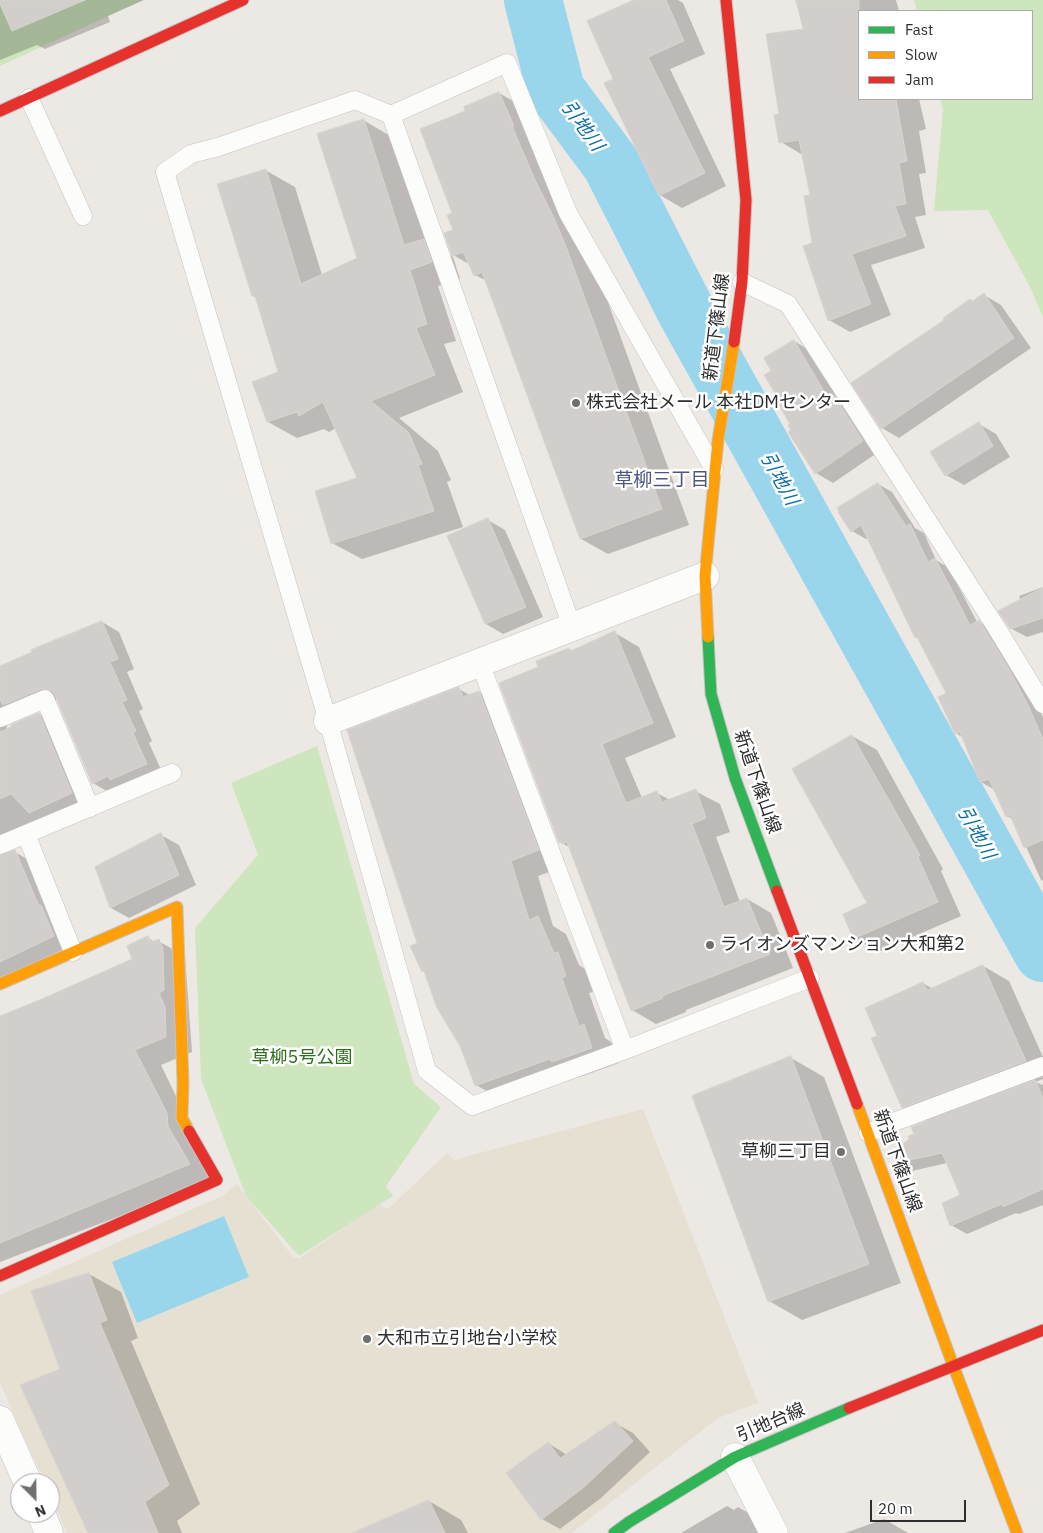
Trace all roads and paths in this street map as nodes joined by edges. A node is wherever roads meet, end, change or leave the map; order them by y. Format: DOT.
graph roads {
  1 [pos="243,0"];
  2 [pos="726,0"];
  3 [pos="29,98"];
  4 [pos="0,111"];
  5 [pos="391,115"];
  6 [pos="83,216"];
  7 [pos="742,282"];
  8 [pos="716,472"];
  9 [pos="705,576"];
  10 [pos="572,627"];
  11 [pos="480,662"];
  12 [pos="1043,704"];
  13 [pos="0,718"];
  14 [pos="328,721"];
  15 [pos="172,773"];
  16 [pos="90,808"];
  17 [pos="26,834"];
  18 [pos="0,845"];
  19 [pos="73,952"];
  20 [pos="810,978"];
  21 [pos="0,984"];
  22 [pos="624,1050"];
  23 [pos="1043,1066"];
  24 [pos="868,1133"];
  25 [pos="0,1276"];
  26 [pos="1043,1330"];
  27 [pos="953,1365"];
  28 [pos="0,1420"];
  29 [pos="735,1457"];
  30 [pos="24,1473"];
  31 [pos="614,1533"];
  32 [pos="774,1533"];
  33 [pos="1017,1533"];
  1 -- 3 [label="street"];
  2 -- 7 [label="street, 新道下篠山線"];
  3 -- 4 [label="street"];
  3 -- 6 [label="lane"];
  5 -- 8 [label="lane"];
  5 -- 10 [label="lane"];
  5 -- 14 [label="lane"];
  7 -- 8 [label="street, 新道下篠山線"];
  7 -- 12 [label="lane"];
  8 -- 9 [label="street, 新道下篠山線"];
  9 -- 10 [label="street"];
  9 -- 20 [label="street, 新道下篠山線"];
  10 -- 11 [label="street"];
  11 -- 14 [label="street"];
  11 -- 22 [label="lane"];
  13 -- 16 [label="lane"];
  14 -- 22 [label="lane"];
  15 -- 16 [label="lane"];
  16 -- 17 [label="lane"];
  17 -- 18 [label="lane"];
  17 -- 19 [label="lane"];
  19 -- 21 [label="street"];
  19 -- 25 [label="street"];
  20 -- 22 [label="lane"];
  20 -- 24 [label="street, 新道下篠山線"];
  23 -- 24 [label="lane"];
  24 -- 27 [label="street, 新道下篠山線"];
  26 -- 27 [label="street, 引地台線"];
  27 -- 29 [label="street, 引地台線"];
  27 -- 33 [label="street, 新道下篠山線"];
  28 -- 30 [label="street"];
  29 -- 31 [label="street, 引地台線"];
  29 -- 32 [label="street"];
}
